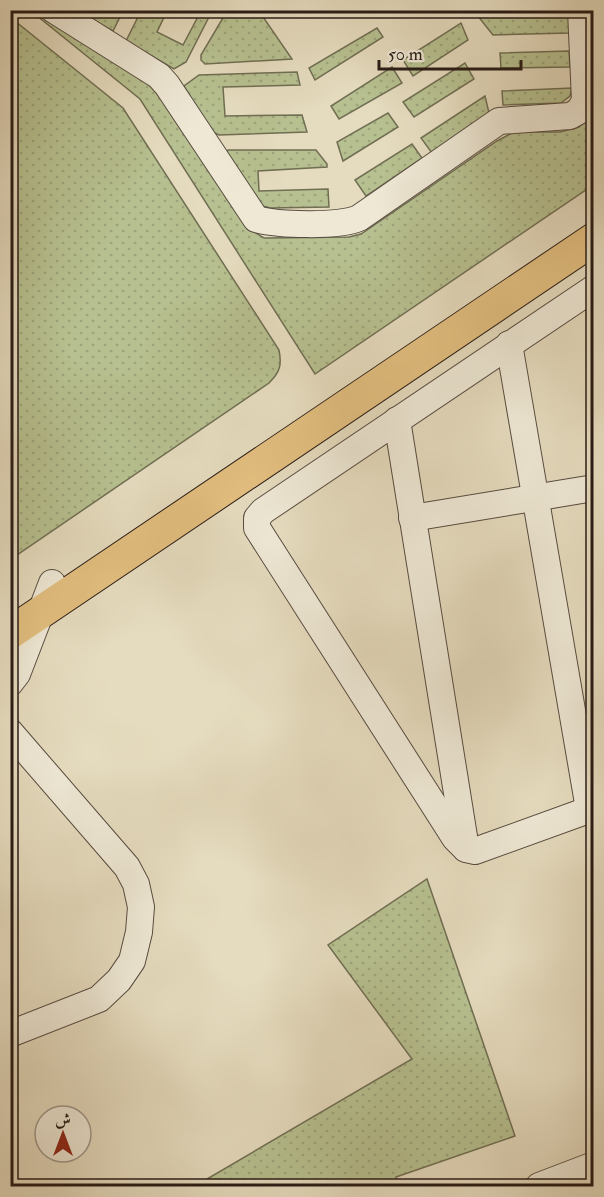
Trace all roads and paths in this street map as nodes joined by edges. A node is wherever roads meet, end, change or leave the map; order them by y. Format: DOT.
graph roads {
  1 [pos="54,10"];
  2 [pos="581,10"];
  3 [pos="594,221"];
  4 [pos="594,239"];
  5 [pos="594,288"];
  6 [pos="509,345"];
  7 [pos="396,420"];
  8 [pos="594,488"];
  9 [pos="535,498"];
  10 [pos="412,518"];
  11 [pos="26,611"];
  12 [pos="10,633"];
  13 [pos="10,683"];
  14 [pos="10,732"];
  15 [pos="591,809"];
  16 [pos="466,849"];
  17 [pos="10,1034"];
  18 [pos="594,1166"];
  19 [pos="539,1186"];
  1 -- 2 [label="street"];
  3 -- 11 [label="main road"];
  4 -- 11 [label="main road"];
  5 -- 6 [label="street"];
  6 -- 7 [label="street"];
  6 -- 9 [label="street"];
  7 -- 10 [label="street"];
  7 -- 16 [label="street"];
  8 -- 9 [label="street"];
  9 -- 10 [label="street"];
  9 -- 15 [label="street"];
  10 -- 16 [label="street"];
  11 -- 12 [label="main road"];
  11 -- 13 [label="street"];
  14 -- 17 [label="street"];
  15 -- 16 [label="street"];
  18 -- 19 [label="street"];
}
